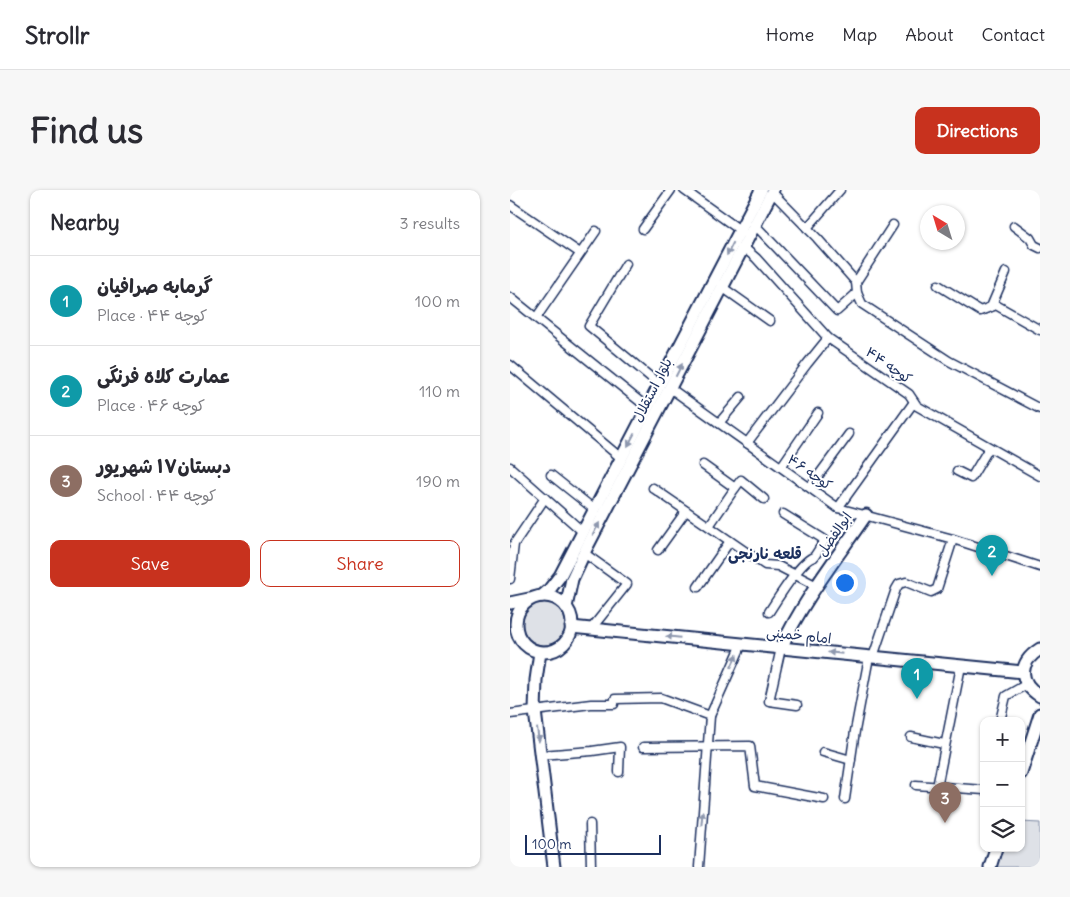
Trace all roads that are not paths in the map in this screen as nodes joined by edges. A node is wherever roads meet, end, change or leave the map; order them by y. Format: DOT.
graph roads {
  1 [pos="671,190"];
  2 [pos="684,190"];
  3 [pos="840,190"];
  4 [pos="769,191"];
  5 [pos="510,205"];
  6 [pos="755,225"];
  7 [pos="893,225"];
  8 [pos="1014,226"];
  9 [pos="807,228"];
  10 [pos="643,229"];
  11 [pos="596,231"];
  12 [pos="744,233"];
  13 [pos="743,247"];
  14 [pos="1040,248"];
  15 [pos="580,253"];
  16 [pos="626,264"];
  17 [pos="1006,272"];
  18 [pos="856,282"];
  19 [pos="938,285"];
  20 [pos="722,287"];
  21 [pos="857,293"];
  22 [pos="510,297"];
  23 [pos="991,307"];
  24 [pos="536,318"];
  25 [pos="770,321"];
  26 [pos="1040,330"];
  27 [pos="828,338"];
  28 [pos="510,365"];
  29 [pos="665,387"];
  30 [pos="741,397"];
  31 [pos="914,402"];
  32 [pos="648,408"];
  33 [pos="1040,409"];
  34 [pos="818,413"];
  35 [pos="719,423"];
  36 [pos="850,434"];
  37 [pos="747,443"];
  38 [pos="989,448"];
  39 [pos="622,458"];
  40 [pos="703,465"];
  41 [pos="510,467"];
  42 [pos="781,467"];
  43 [pos="957,471"];
  44 [pos="551,475"];
  45 [pos="1040,476"];
  46 [pos="810,487"];
  47 [pos="653,488"];
  48 [pos="734,488"];
  49 [pos="545,498"];
  50 [pos="764,499"];
  51 [pos="838,508"];
  52 [pos="595,510"];
  53 [pos="686,511"];
  54 [pos="783,514"];
  55 [pos="866,515"];
  56 [pos="709,526"];
  57 [pos="583,532"];
  58 [pos="953,539"];
  59 [pos="730,541"];
  60 [pos="512,543"];
  61 [pos="658,550"];
  62 [pos="584,553"];
  63 [pos="1040,567"];
  64 [pos="794,574"];
  65 [pos="510,578"];
  66 [pos="815,585"];
  67 [pos="698,587"];
  68 [pos="536,597"];
  69 [pos="510,603"];
  70 [pos="566,606"];
  71 [pos="769,612"];
  72 [pos="571,627"];
  73 [pos="591,629"];
  74 [pos="514,634"];
  75 [pos="742,644"];
  76 [pos="781,648"];
  77 [pos="1040,649"];
  78 [pos="540,652"];
  79 [pos="871,657"];
  80 [pos="961,666"];
  81 [pos="1023,672"];
  82 [pos="1027,684"];
  83 [pos="1040,696"];
  84 [pos="797,705"];
  85 [pos="535,711"];
  86 [pos="510,714"];
  87 [pos="1040,714"];
  88 [pos="710,716"];
  89 [pos="1001,717"];
  90 [pos="911,737"];
  91 [pos="944,744"];
  92 [pos="708,746"];
  93 [pos="643,747"];
  94 [pos="823,752"];
  95 [pos="540,756"];
  96 [pos="851,760"];
  97 [pos="1025,762"];
  98 [pos="619,772"];
  99 [pos="916,786"];
  100 [pos="937,787"];
  101 [pos="980,790"];
  102 [pos="824,799"];
  103 [pos="845,799"];
  104 [pos="590,824"];
  105 [pos="995,852"];
  106 [pos="554,867"];
  107 [pos="591,867"];
  108 [pos="698,867"];
  109 [pos="990,867"];
  1 -- 10 [label="street"];
  2 -- 12 [label="street"];
  3 -- 9 [label="street"];
  4 -- 6 [label="main road, بلوار استقلال"];
  4 -- 9 [label="street"];
  4 -- 12 [label="main road, بلوار استقلال"];
  5 -- 15 [label="street"];
  6 -- 12 [label="main road, بلوار استقلال"];
  6 -- 21 [label="street"];
  7 -- 18 [label="street"];
  8 -- 14 [label="street"];
  9 -- 18 [label="street"];
  11 -- 15 [label="street"];
  12 -- 13 [label="main road, بلوار استقلال"];
  12 -- 29 [label="main road, بلوار استقلال, one-way"];
  13 -- 20 [label="main road, بلوار استقلال"];
  13 -- 27 [label="street, کوچه ۴۴"];
  15 -- 24 [label="street"];
  16 -- 29 [label="street, کوچه ۴۶"];
  17 -- 23 [label="street"];
  18 -- 21 [label="street"];
  19 -- 23 [label="street"];
  20 -- 25 [label="street"];
  29 -- 20 [label="main road, بلوار استقلال, one-way"];
  21 -- 33 [label="street"];
  22 -- 24 [label="street"];
  23 -- 26 [label="street"];
  24 -- 32 [label="street"];
  27 -- 31 [label="street, کوچه ۴۴"];
  27 -- 37 [label="street"];
  28 -- 39 [label="street"];
  29 -- 32 [label="main road, بلوار استقلال"];
  29 -- 35 [label="street, کوچه ۴۶"];
  62 -- 29 [label="main road, بلوار استقلال, one-way"];
  30 -- 35 [label="street"];
  31 -- 38 [label="street, کوچه ۴۴"];
  31 -- 51 [label="street"];
  32 -- 39 [label="main road, بلوار استقلال, one-way"];
  34 -- 42 [label="street"];
  35 -- 37 [label="street, کوچه ۴۶"];
  36 -- 46 [label="street"];
  37 -- 42 [label="street, کوچه ۴۶"];
  38 -- 43 [label="street"];
  38 -- 45 [label="street, کوچه ۴۴"];
  39 -- 52 [label="main road, بلوار استقلال"];
  40 -- 48 [label="street"];
  41 -- 49 [label="street"];
  42 -- 46 [label="street, کوچه ۴۶"];
  44 -- 52 [label="street"];
  46 -- 51 [label="street, کوچه ۴۶"];
  47 -- 53 [label="street"];
  48 -- 50 [label="street"];
  48 -- 56 [label="street"];
  49 -- 57 [label="street"];
  49 -- 60 [label="street"];
  51 -- 55 [label="street, کوچه ۴۶"];
  52 -- 57 [label="main road, بلوار استقلال"];
  53 -- 56 [label="street"];
  53 -- 61 [label="street"];
  54 -- 64 [label="street"];
  55 -- 58 [label="street, کوچه ۴۶"];
  55 -- 66 [label="main road, ابوالفضل"];
  56 -- 59 [label="street"];
  57 -- 68 [label="main road, بلوار استقلال"];
  58 -- 63 [label="street, کوچه ۴۶"];
  58 -- 79 [label="street"];
  59 -- 64 [label="street"];
  59 -- 67 [label="street"];
  60 -- 65 [label="street"];
  62 -- 70 [label="main road, بلوار استقلال"];
  62 -- 73 [label="street"];
  64 -- 66 [label="street"];
  64 -- 71 [label="street"];
  66 -- 76 [label="main road, ابوالفضل"];
  68 -- 69 [label="main road"];
  68 -- 70 [label="main road"];
  68 -- 74 [label="main road"];
  70 -- 72 [label="main road"];
  72 -- 73 [label="main road, امام خمینی"];
  72 -- 78 [label="main road"];
  75 -- 73 [label="main road, امام خمینی, one-way"];
  74 -- 78 [label="main road"];
  75 -- 76 [label="main road, امام خمینی"];
  88 -- 75 [label="street, one-way"];
  79 -- 76 [label="main road, امام خمینی, one-way"];
  76 -- 84 [label="street"];
  77 -- 81 [label="main road"];
  78 -- 85 [label="main road"];
  79 -- 80 [label="main road, امام خمینی"];
  79 -- 96 [label="street"];
  80 -- 81 [label="main road, امام خمینی"];
  80 -- 91 [label="street"];
  81 -- 82 [label="main road"];
  82 -- 83 [label="main road"];
  82 -- 89 [label="street"];
  85 -- 86 [label="street"];
  85 -- 88 [label="street"];
  85 -- 95 [label="main road, one-way"];
  87 -- 97 [label="main road"];
  88 -- 92 [label="street"];
  90 -- 91 [label="street"];
  91 -- 100 [label="street"];
  92 -- 93 [label="street"];
  92 -- 102 [label="street"];
  108 -- 92 [label="street, one-way"];
  94 -- 96 [label="street"];
  95 -- 98 [label="street"];
  95 -- 106 [label="main road"];
  96 -- 103 [label="street"];
  99 -- 100 [label="street"];
  100 -- 101 [label="street"];
  104 -- 107 [label="street"];
  105 -- 109 [label="main road"];
}
